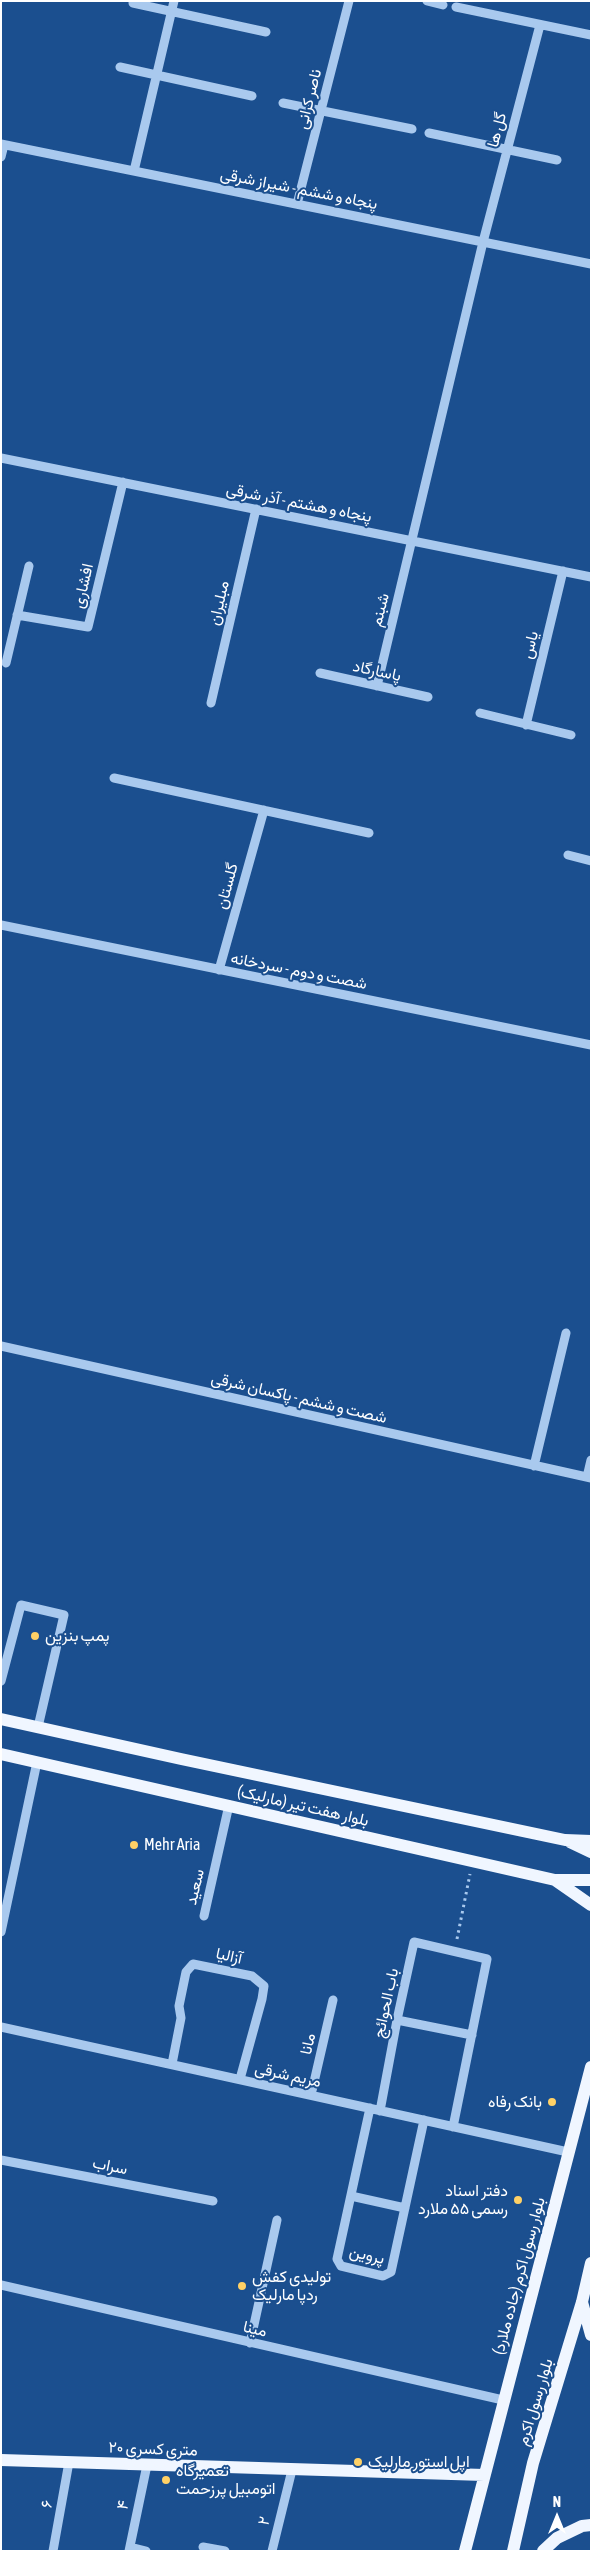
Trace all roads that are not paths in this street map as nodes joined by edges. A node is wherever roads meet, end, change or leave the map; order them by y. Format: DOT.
graph roads {
  1 [pos="174,1"];
  2 [pos="349,1"];
  3 [pos="427,1"];
  4 [pos="133,3"];
  5 [pos="443,4"];
  6 [pos="456,7"];
  7 [pos="172,12"];
  8 [pos="540,25"];
  9 [pos="266,32"];
  10 [pos="591,35"];
  11 [pos="120,67"];
  12 [pos="157,75"];
  13 [pos="252,96"];
  14 [pos="283,103"];
  15 [pos="321,112"];
  16 [pos="412,129"];
  17 [pos="429,132"];
  18 [pos="3,145"];
  19 [pos="507,148"];
  20 [pos="1,157"];
  21 [pos="557,160"];
  22 [pos="134,171"];
  23 [pos="297,204"];
  24 [pos="483,242"];
  25 [pos="591,264"];
  26 [pos="1,458"];
  27 [pos="123,482"];
  28 [pos="256,509"];
  29 [pos="413,541"];
  30 [pos="29,566"];
  31 [pos="563,572"];
  32 [pos="591,577"];
  33 [pos="17,615"];
  34 [pos="6,663"];
  35 [pos="320,673"];
  36 [pos="377,686"];
  37 [pos="428,697"];
  38 [pos="211,703"];
  39 [pos="480,713"];
  40 [pos="526,725"];
  41 [pos="571,735"];
  42 [pos="114,778"];
  43 [pos="264,810"];
  44 [pos="369,834"];
  45 [pos="568,855"];
  46 [pos="591,861"];
  47 [pos="1,925"];
  48 [pos="220,970"];
  49 [pos="591,1045"];
  50 [pos="566,1333"];
  51 [pos="1,1346"];
  52 [pos="591,1460"];
  53 [pos="534,1466"];
  54 [pos="589,1478"];
  55 [pos="1,1681"];
  56 [pos="1,1719"];
  57 [pos="38,1727"];
  58 [pos="1,1754"];
  59 [pos="37,1762"];
  60 [pos="229,1805"];
  61 [pos="565,1840"];
  62 [pos="591,1841"];
  63 [pos="591,1852"];
  64 [pos="555,1880"];
  65 [pos="591,1880"];
  66 [pos="591,1905"];
  67 [pos="204,1916"];
  68 [pos="1,1932"];
  69 [pos="333,2000"];
  70 [pos="397,2020"];
  71 [pos="1,2027"];
  72 [pos="472,2035"];
  73 [pos="172,2064"];
  74 [pos="591,2067"];
  75 [pos="240,2079"];
  76 [pos="311,2095"];
  77 [pos="370,2108"];
  78 [pos="380,2111"];
  79 [pos="424,2120"];
  80 [pos="453,2127"];
  81 [pos="568,2152"];
  82 [pos="1,2160"];
  83 [pos="351,2196"];
  84 [pos="213,2201"];
  85 [pos="405,2208"];
  86 [pos="276,2220"];
  87 [pos="591,2263"];
  88 [pos="1,2286"];
  89 [pos="582,2302"];
  90 [pos="591,2335"];
  91 [pos="250,2343"];
  92 [pos="503,2400"];
  93 [pos="1,2460"];
  94 [pos="69,2462"];
  95 [pos="147,2465"];
  96 [pos="292,2470"];
  97 [pos="484,2475"];
  98 [pos="591,2526"];
  99 [pos="203,2547"];
  100 [pos="129,2549"];
  101 [pos="53,2551"];
  102 [pos="146,2551"];
  103 [pos="225,2551"];
  104 [pos="272,2551"];
  105 [pos="465,2551"];
  106 [pos="513,2551"];
  107 [pos="543,2551"];
  1 -- 7 [label="street"];
  2 -- 15 [label="street, ناصر کرانی"];
  3 -- 5 [label="street"];
  4 -- 7 [label="street"];
  6 -- 8 [label="street"];
  7 -- 9 [label="street"];
  7 -- 12 [label="street"];
  8 -- 10 [label="street"];
  8 -- 19 [label="street, گل ها"];
  11 -- 12 [label="street"];
  12 -- 13 [label="street"];
  12 -- 22 [label="street"];
  14 -- 15 [label="street"];
  15 -- 16 [label="street"];
  15 -- 23 [label="street, ناصر کرانی"];
  17 -- 19 [label="street"];
  18 -- 20 [label="street"];
  18 -- 22 [label="street, پنجاه و ششم - شیراز شرقی"];
  19 -- 21 [label="street"];
  19 -- 24 [label="street, گل ها"];
  22 -- 23 [label="street, پنجاه و ششم - شیراز شرقی"];
  23 -- 24 [label="street, پنجاه و ششم - شیراز شرقی"];
  24 -- 25 [label="street, پنجاه و ششم - شیراز شرقی"];
  24 -- 29 [label="street, گل ها"];
  26 -- 27 [label="street, پنجاه و هشتم - آذر شرقی"];
  27 -- 28 [label="street, پنجاه و هشتم - آذر شرقی"];
  27 -- 33 [label="street, افشاری"];
  28 -- 29 [label="street, پنجاه و هشتم - آذر شرقی"];
  28 -- 38 [label="street, مبلیران"];
  29 -- 31 [label="street, پنجاه و هشتم - آذر شرقی"];
  29 -- 36 [label="street, شبنم"];
  30 -- 33 [label="street"];
  31 -- 32 [label="street, پنجاه و هشتم - آذر شرقی"];
  31 -- 40 [label="street, یاس"];
  33 -- 34 [label="street"];
  35 -- 36 [label="street, پاسارگاد"];
  36 -- 37 [label="street, پاسارگاد"];
  39 -- 40 [label="street"];
  40 -- 41 [label="street"];
  42 -- 43 [label="street"];
  43 -- 44 [label="street"];
  43 -- 48 [label="street, گلستان"];
  45 -- 46 [label="street"];
  47 -- 48 [label="street, شصت و دوم - سردخانه"];
  48 -- 49 [label="street, شصت و دوم - سردخانه"];
  50 -- 53 [label="street"];
  51 -- 53 [label="street, شصت و ششم - پاکسان شرقی"];
  52 -- 54 [label="street"];
  53 -- 54 [label="street, شصت و ششم - پاکسان شرقی"];
  55 -- 57 [label="street"];
  56 -- 57 [label="main road, بلوار هفت تیر (مارلیک)"];
  57 -- 61 [label="main road, بلوار هفت تیر (مارلیک)"];
  58 -- 59 [label="main road, بلوار هفت تیر (مارلیک)"];
  59 -- 60 [label="main road, بلوار هفت تیر (مارلیک)"];
  59 -- 68 [label="street"];
  60 -- 64 [label="main road, بلوار هفت تیر (مارلیک)"];
  60 -- 67 [label="street, سعید"];
  61 -- 62 [label="main road, بلوار هفت تیر (مارلیک)"];
  61 -- 63 [label="main road"];
  64 -- 65 [label="main road"];
  64 -- 66 [label="main road, بلوار هفت تیر (مارلیک)"];
  69 -- 76 [label="street, مانا"];
  70 -- 72 [label="street"];
  70 -- 72 [label="street, باب الحوائج"];
  70 -- 78 [label="street, باب الحوائج"];
  71 -- 73 [label="street, مریم شرقی"];
  72 -- 80 [label="street, باب الحوائج"];
  73 -- 75 [label="street, مریم شرقی"];
  73 -- 75 [label="street, آزالیا"];
  74 -- 81 [label="main road, بلوار رسول اکرم (جاده ملارد)"];
  75 -- 76 [label="street, مریم شرقی"];
  76 -- 77 [label="street, مریم شرقی"];
  77 -- 78 [label="street, مریم شرقی"];
  77 -- 83 [label="street, پروین"];
  78 -- 79 [label="street, مریم شرقی"];
  79 -- 80 [label="street, مریم شرقی"];
  79 -- 85 [label="street, پروین"];
  80 -- 81 [label="street, مریم شرقی"];
  81 -- 92 [label="main road, بلوار رسول اکرم (جاده ملارد)"];
  82 -- 84 [label="street, سراب"];
  83 -- 85 [label="street"];
  83 -- 85 [label="street, پروین"];
  86 -- 91 [label="street"];
  87 -- 89 [label="main road, بلوار رسول اکرم"];
  88 -- 91 [label="street, مینا"];
  89 -- 90 [label="main road"];
  89 -- 106 [label="main road, بلوار رسول اکرم"];
  91 -- 92 [label="street, مینا"];
  92 -- 97 [label="main road, بلوار رسول اکرم (جاده ملارد)"];
  93 -- 94 [label="main road, ۲۰ متری کسری"];
  94 -- 95 [label="main road, ۲۰ متری کسری"];
  94 -- 101 [label="street, ۶"];
  95 -- 96 [label="main road, ۲۰ متری کسری"];
  95 -- 100 [label="street, ۴"];
  96 -- 97 [label="main road, ۲۰ متری کسری"];
  96 -- 104 [label="street, ۲"];
  97 -- 105 [label="main road, بلوار رسول اکرم (جاده ملارد)"];
  98 -- 107 [label="main road"];
  99 -- 103 [label="street"];
  100 -- 102 [label="street"];
}
